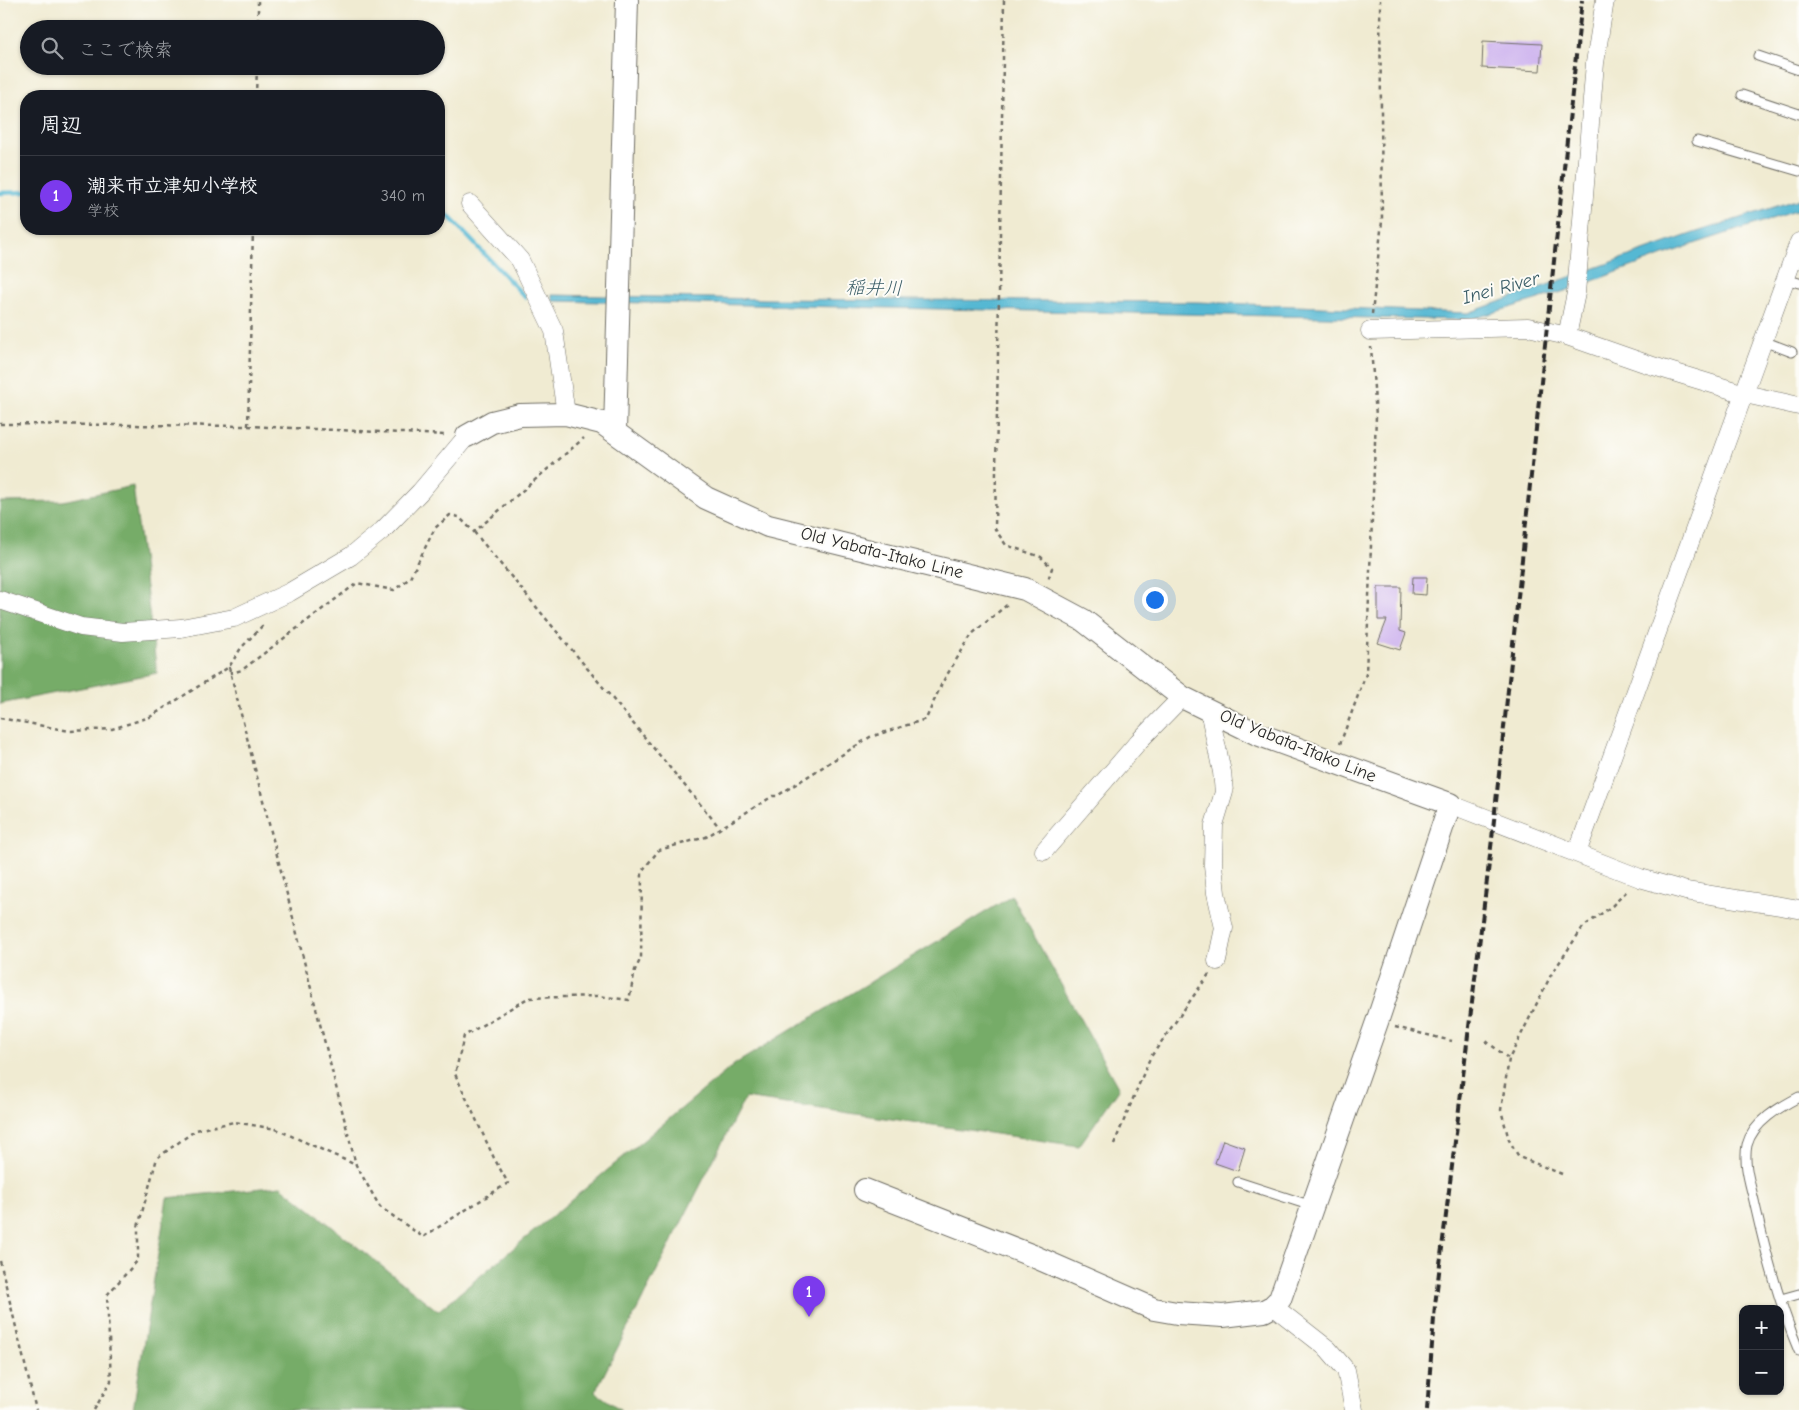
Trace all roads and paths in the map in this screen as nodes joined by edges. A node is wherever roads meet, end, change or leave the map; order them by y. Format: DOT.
graph roads {
  1 [pos="258,0"];
  2 [pos="627,0"];
  3 [pos="1004,0"];
  4 [pos="1380,0"];
  5 [pos="1605,0"];
  6 [pos="258,20"];
  7 [pos="1758,56"];
  8 [pos="1799,70"];
  9 [pos="257,75"];
  10 [pos="256,90"];
  11 [pos="1742,95"];
  12 [pos="1799,114"];
  13 [pos="1697,141"];
  14 [pos="1799,172"];
  15 [pos="470,204"];
  16 [pos="253,235"];
  17 [pos="1799,242"];
  18 [pos="1792,282"];
  19 [pos="1370,326"];
  20 [pos="1567,336"];
  21 [pos="1763,341"];
  22 [pos="1792,352"];
  23 [pos="1745,394"];
  24 [pos="1799,406"];
  25 [pos="566,414"];
  26 [pos="0,424"];
  27 [pos="248,426"];
  28 [pos="608,427"];
  29 [pos="467,436"];
  30 [pos="474,532"];
  31 [pos="1034,594"];
  32 [pos="0,600"];
  33 [pos="266,622"];
  34 [pos="230,667"];
  35 [pos="231,672"];
  36 [pos="1182,697"];
  37 [pos="1209,710"];
  38 [pos="0,718"];
  39 [pos="1334,762"];
  40 [pos="1450,804"];
  41 [pos="720,828"];
  42 [pos="1044,851"];
  43 [pos="1577,853"];
  44 [pos="1640,878"];
  45 [pos="1799,909"];
  46 [pos="1217,961"];
  47 [pos="1377,1022"];
  48 [pos="1452,1041"];
  49 [pos="1486,1041"];
  50 [pos="1509,1059"];
  51 [pos="1799,1097"];
  52 [pos="1114,1144"];
  53 [pos="356,1165"];
  54 [pos="1562,1174"];
  55 [pos="1238,1182"];
  56 [pos="866,1190"];
  57 [pos="1312,1207"];
  58 [pos="0,1260"];
  59 [pos="1799,1294"];
  60 [pos="1781,1299"];
  61 [pos="1273,1306"];
  62 [pos="1799,1351"];
  63 [pos="36,1410"];
  64 [pos="94,1410"];
  65 [pos="1354,1410"];
  1 -- 6 [label="path"];
  2 -- 28 [label="street"];
  3 -- 31 [label="path"];
  4 -- 19 [label="path"];
  5 -- 20 [label="street"];
  7 -- 8 [label="lane"];
  9 -- 10 [label="path"];
  11 -- 12 [label="lane"];
  13 -- 14 [label="lane"];
  15 -- 25 [label="street"];
  16 -- 27 [label="path"];
  17 -- 18 [label="street"];
  18 -- 21 [label="street"];
  19 -- 20 [label="street"];
  19 -- 39 [label="path"];
  20 -- 23 [label="street"];
  21 -- 22 [label="lane"];
  21 -- 23 [label="street"];
  23 -- 24 [label="street"];
  23 -- 43 [label="street"];
  25 -- 28 [label="street, Old Yabata-Itako Line"];
  25 -- 29 [label="street, Old Yabata-Itako Line"];
  26 -- 27 [label="path"];
  27 -- 29 [label="path"];
  28 -- 30 [label="path"];
  28 -- 31 [label="street, Old Yabata-Itako Line"];
  29 -- 32 [label="street, Old Yabata-Itako Line"];
  30 -- 35 [label="path"];
  30 -- 41 [label="path"];
  31 -- 36 [label="street, Old Yabata-Itako Line"];
  31 -- 41 [label="path"];
  33 -- 34 [label="path"];
  34 -- 35 [label="path"];
  34 -- 38 [label="path"];
  35 -- 53 [label="path"];
  36 -- 37 [label="street, Old Yabata-Itako Line"];
  36 -- 42 [label="street"];
  37 -- 39 [label="street, Old Yabata-Itako Line"];
  37 -- 46 [label="street"];
  39 -- 40 [label="street, Old Yabata-Itako Line"];
  40 -- 43 [label="street, Old Yabata-Itako Line"];
  40 -- 47 [label="street"];
  41 -- 53 [label="path"];
  43 -- 44 [label="street, Old Yabata-Itako Line"];
  44 -- 45 [label="street, Old Yabata-Itako Line"];
  44 -- 50 [label="path"];
  46 -- 52 [label="path"];
  47 -- 48 [label="path"];
  47 -- 57 [label="street"];
  49 -- 50 [label="path"];
  50 -- 54 [label="path"];
  51 -- 60 [label="lane"];
  53 -- 64 [label="path"];
  55 -- 57 [label="lane"];
  56 -- 61 [label="street"];
  57 -- 61 [label="street"];
  58 -- 63 [label="path"];
  59 -- 60 [label="lane"];
  60 -- 62 [label="lane"];
  61 -- 65 [label="street"];
}
